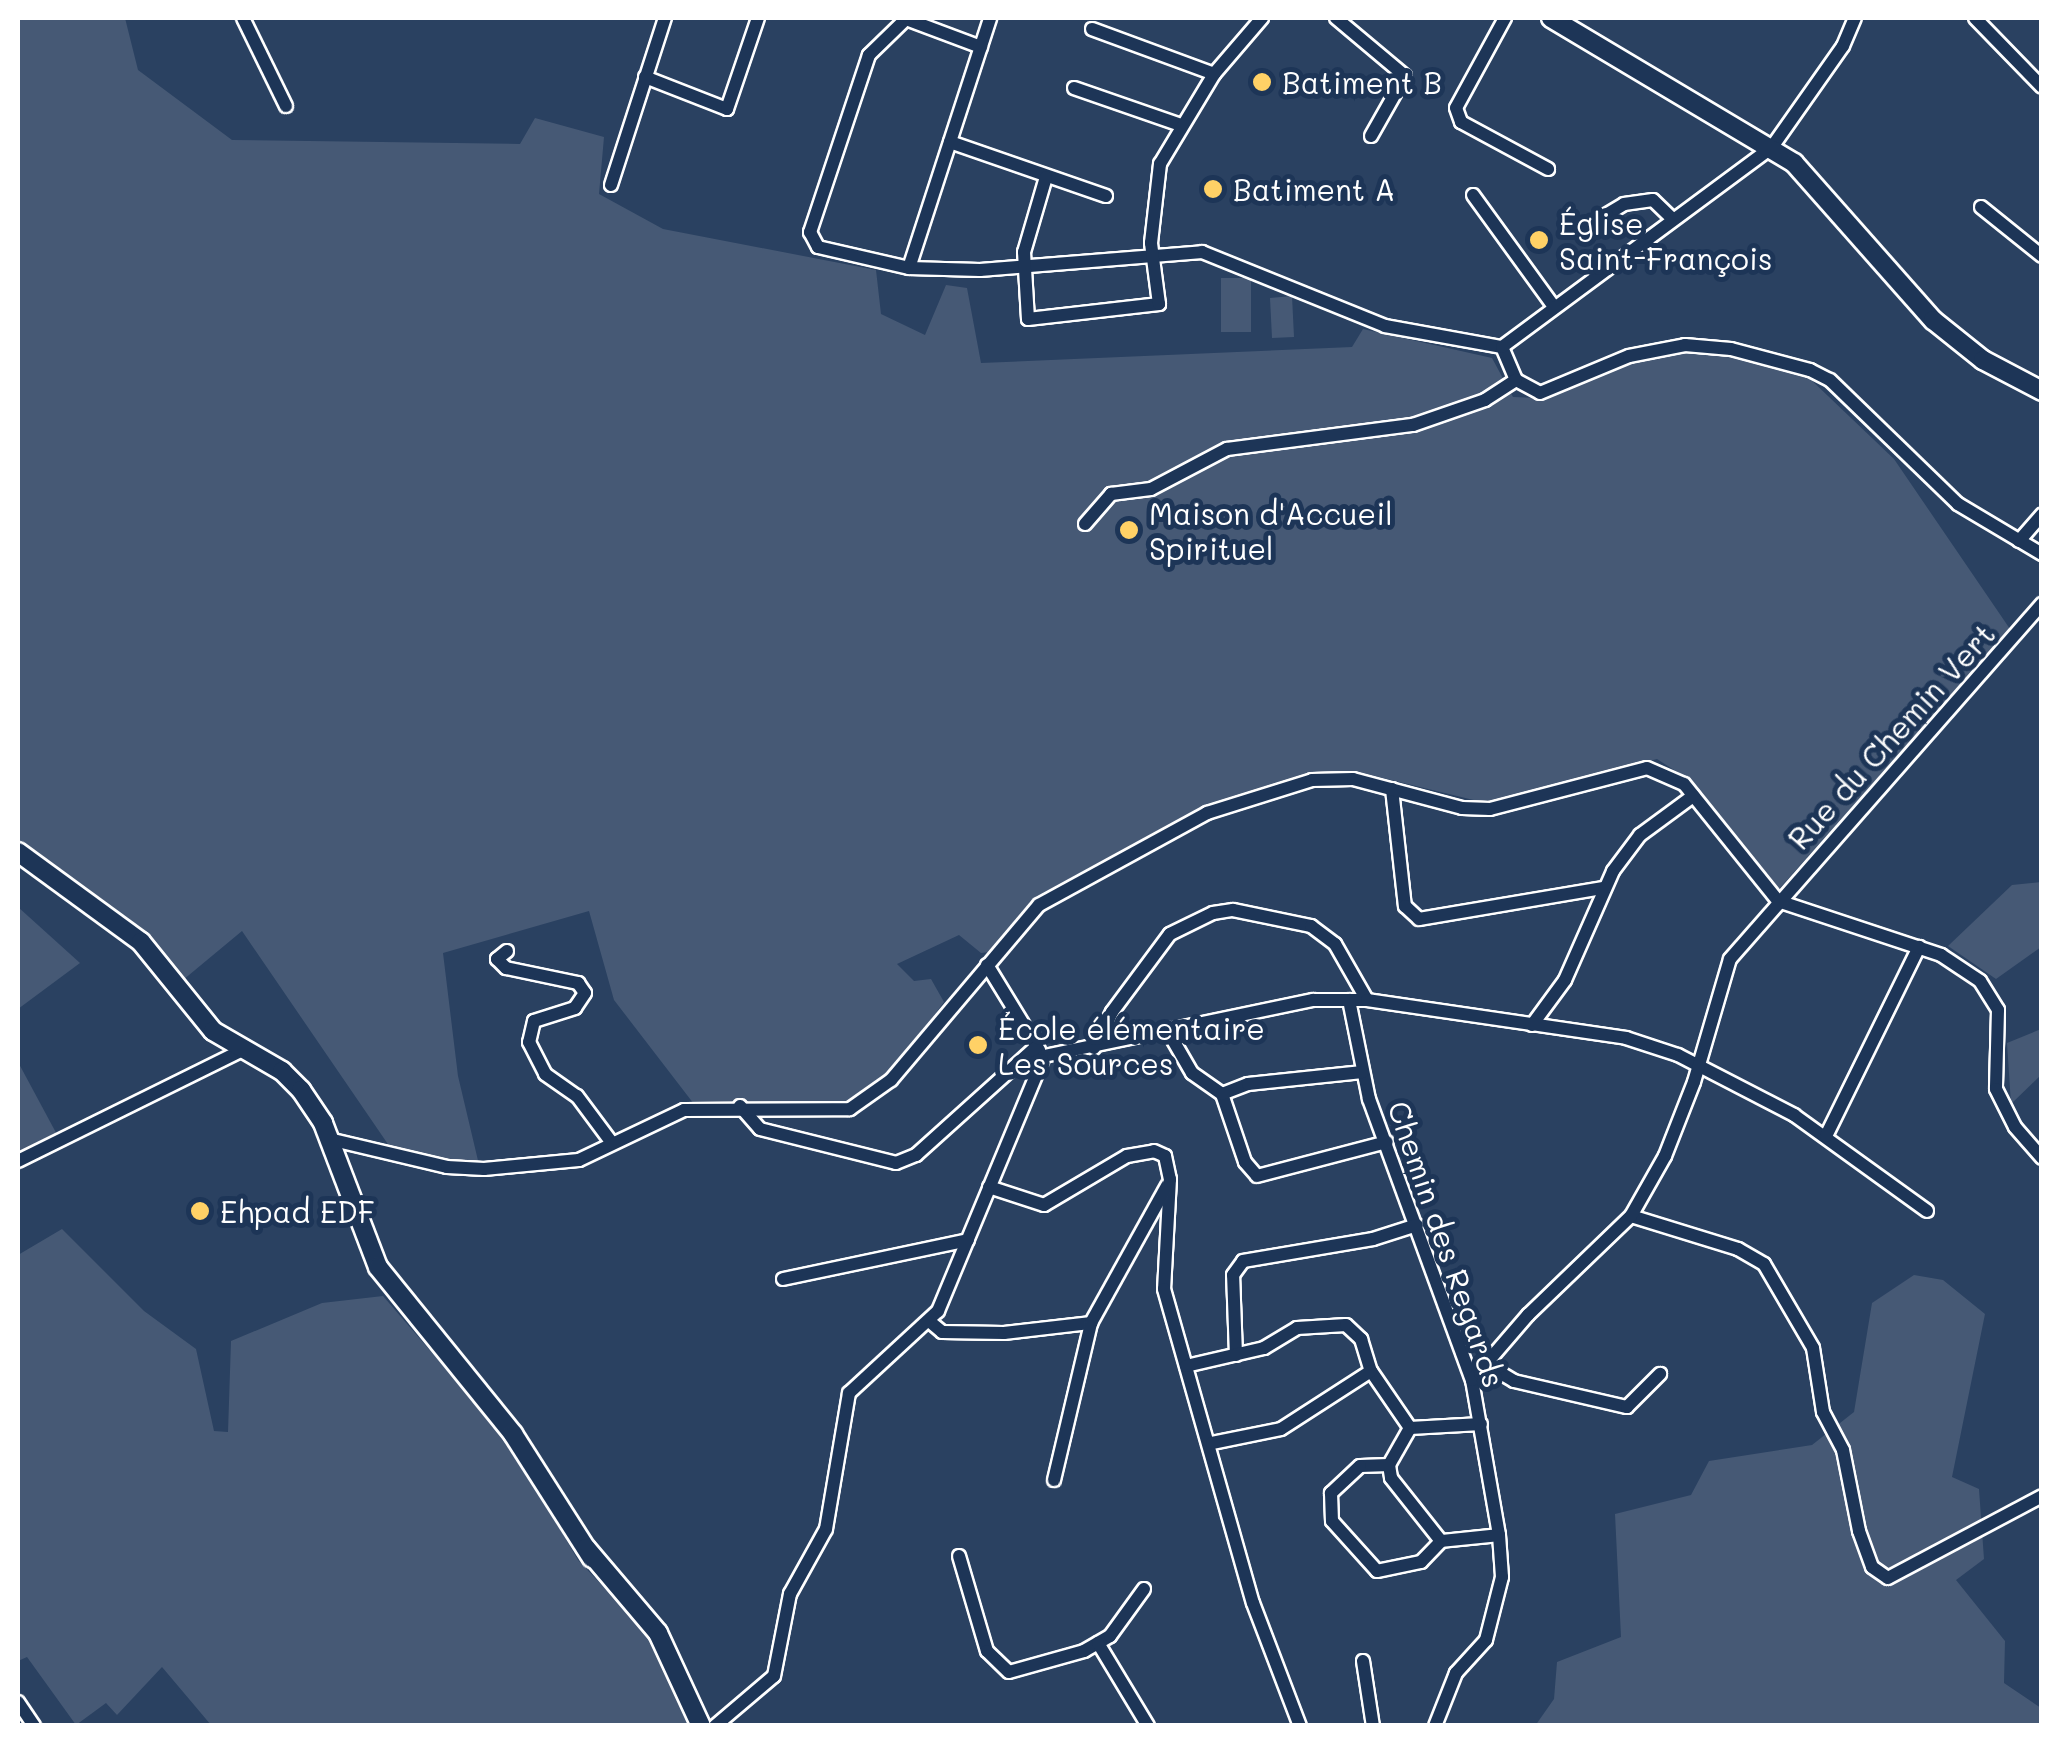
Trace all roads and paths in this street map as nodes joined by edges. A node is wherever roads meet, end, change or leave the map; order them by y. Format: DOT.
graph roads {
  1 [pos="243,18"];
  2 [pos="665,18"];
  3 [pos="758,18"];
  4 [pos="906,18"];
  5 [pos="990,18"];
  6 [pos="1262,18"];
  7 [pos="1336,18"];
  8 [pos="1505,18"];
  9 [pos="1551,18"];
  10 [pos="1855,18"];
  11 [pos="1975,18"];
  12 [pos="1092,30"];
  13 [pos="980,47"];
  14 [pos="1214,74"];
  15 [pos="645,77"];
  16 [pos="2042,87"];
  17 [pos="1074,88"];
  18 [pos="286,106"];
  19 [pos="1181,124"];
  20 [pos="1371,136"];
  21 [pos="950,142"];
  22 [pos="1772,147"];
  23 [pos="1548,168"];
  24 [pos="1046,178"];
  25 [pos="611,186"];
  26 [pos="1473,195"];
  27 [pos="1106,196"];
  28 [pos="1982,206"];
  29 [pos="1606,215"];
  30 [pos="1673,219"];
  31 [pos="1151,251"];
  32 [pos="2042,256"];
  33 [pos="1022,266"];
  34 [pos="908,268"];
  35 [pos="1552,304"];
  36 [pos="1502,347"];
  37 [pos="1516,380"];
  38 [pos="2042,391"];
  39 [pos="2042,514"];
  40 [pos="1085,524"];
  41 [pos="2019,541"];
  42 [pos="2042,554"];
  43 [pos="2042,604"];
  44 [pos="1392,789"];
  45 [pos="1693,796"];
  46 [pos="18,852"];
  47 [pos="1602,888"];
  48 [pos="1778,900"];
  49 [pos="1919,947"];
  50 [pos="507,951"];
  51 [pos="986,965"];
  52 [pos="1350,1000"];
  53 [pos="1367,1000"];
  54 [pos="1532,1025"];
  55 [pos="1166,1028"];
  56 [pos="1094,1048"];
  57 [pos="243,1050"];
  58 [pos="1040,1051"];
  59 [pos="1694,1066"];
  60 [pos="1362,1072"];
  61 [pos="1222,1094"];
  62 [pos="740,1106"];
  63 [pos="1826,1136"];
  64 [pos="329,1139"];
  65 [pos="1387,1142"];
  66 [pos="612,1143"];
  67 [pos="2042,1158"];
  68 [pos="18,1161"];
  69 [pos="1170,1179"];
  70 [pos="990,1187"];
  71 [pos="1927,1211"];
  72 [pos="1632,1216"];
  73 [pos="1417,1225"];
  74 [pos="968,1240"];
  75 [pos="783,1279"];
  76 [pos="929,1321"];
  77 [pos="422,1322"];
  78 [pos="1090,1324"];
  79 [pos="1236,1355"];
  80 [pos="1186,1366"];
  81 [pos="1489,1366"];
  82 [pos="1371,1370"];
  83 [pos="1660,1374"];
  84 [pos="1472,1380"];
  85 [pos="1481,1424"];
  86 [pos="1410,1428"];
  87 [pos="1212,1444"];
  88 [pos="1389,1465"];
  89 [pos="1054,1480"];
  90 [pos="2042,1496"];
  91 [pos="1499,1536"];
  92 [pos="1441,1541"];
  93 [pos="959,1556"];
  94 [pos="592,1558"];
  95 [pos="1144,1589"];
  96 [pos="1098,1643"];
  97 [pos="1363,1661"];
  98 [pos="18,1705"];
  99 [pos="705,1723"];
  100 [pos="34,1726"];
  101 [pos="1148,1726"];
  102 [pos="1300,1726"];
  103 [pos="1373,1726"];
  104 [pos="1435,1726"];
  1 -- 18 [label="street"];
  2 -- 15 [label="street"];
  3 -- 15 [label="street"];
  4 -- 13 [label="street"];
  4 -- 34 [label="street"];
  5 -- 13 [label="street"];
  6 -- 14 [label="street"];
  7 -- 20 [label="street"];
  8 -- 23 [label="street"];
  9 -- 22 [label="street"];
  10 -- 22 [label="street"];
  11 -- 16 [label="street"];
  12 -- 14 [label="street"];
  13 -- 21 [label="street"];
  14 -- 19 [label="street"];
  15 -- 25 [label="street"];
  17 -- 19 [label="street"];
  19 -- 31 [label="street"];
  21 -- 24 [label="street"];
  21 -- 34 [label="street"];
  22 -- 30 [label="street"];
  22 -- 38 [label="street"];
  24 -- 27 [label="street"];
  24 -- 33 [label="street"];
  26 -- 35 [label="street"];
  28 -- 32 [label="street"];
  29 -- 30 [label="street"];
  30 -- 35 [label="street"];
  31 -- 33 [label="street"];
  31 -- 33 [label="street"];
  31 -- 36 [label="street"];
  33 -- 34 [label="street"];
  35 -- 36 [label="street"];
  36 -- 37 [label="street"];
  37 -- 40 [label="street"];
  37 -- 41 [label="street"];
  39 -- 41 [label="street"];
  41 -- 42 [label="street"];
  43 -- 48 [label="street, Rue du Chemin Vert"];
  44 -- 45 [label="street"];
  44 -- 47 [label="street"];
  44 -- 51 [label="street"];
  45 -- 47 [label="street"];
  45 -- 48 [label="street"];
  46 -- 57 [label="street"];
  47 -- 54 [label="street"];
  48 -- 49 [label="street"];
  48 -- 59 [label="street, Rue du Chemin Vert"];
  49 -- 63 [label="street"];
  49 -- 67 [label="street"];
  50 -- 66 [label="street"];
  51 -- 58 [label="street"];
  51 -- 62 [label="street"];
  52 -- 53 [label="street"];
  52 -- 55 [label="street"];
  52 -- 60 [label="street, Chemin des Regards"];
  53 -- 54 [label="street"];
  53 -- 56 [label="street"];
  54 -- 59 [label="street"];
  55 -- 56 [label="street"];
  55 -- 61 [label="street"];
  56 -- 58 [label="street"];
  57 -- 64 [label="street"];
  57 -- 68 [label="street"];
  58 -- 62 [label="street"];
  58 -- 70 [label="street"];
  59 -- 63 [label="street"];
  59 -- 72 [label="street, Rue du Chemin Vert"];
  60 -- 61 [label="street"];
  60 -- 65 [label="street, Chemin des Regards"];
  61 -- 65 [label="street"];
  62 -- 66 [label="street"];
  63 -- 71 [label="street"];
  64 -- 66 [label="street"];
  64 -- 77 [label="street"];
  65 -- 73 [label="street, Chemin des Regards"];
  69 -- 70 [label="street"];
  69 -- 78 [label="street"];
  69 -- 80 [label="street"];
  70 -- 74 [label="street"];
  72 -- 81 [label="street, Rue du Chemin Vert"];
  72 -- 90 [label="street"];
  73 -- 79 [label="street"];
  73 -- 84 [label="street, Chemin des Regards"];
  74 -- 75 [label="street"];
  74 -- 76 [label="street"];
  76 -- 78 [label="street"];
  76 -- 99 [label="street"];
  77 -- 94 [label="street"];
  77 -- 94 [label="street"];
  78 -- 89 [label="street"];
  79 -- 80 [label="street"];
  79 -- 82 [label="street"];
  80 -- 87 [label="street"];
  81 -- 83 [label="street"];
  81 -- 84 [label="street, Rue du Chemin Vert"];
  82 -- 86 [label="street"];
  82 -- 87 [label="street"];
  84 -- 85 [label="street, Chemin des Regards"];
  85 -- 86 [label="street"];
  85 -- 91 [label="street, Chemin des Regards"];
  86 -- 88 [label="street"];
  87 -- 102 [label="street"];
  88 -- 92 [label="street"];
  88 -- 92 [label="street"];
  91 -- 92 [label="street"];
  91 -- 104 [label="street, Chemin des Regards"];
  93 -- 96 [label="street"];
  94 -- 99 [label="street"];
  95 -- 96 [label="street"];
  96 -- 101 [label="street"];
  97 -- 103 [label="street"];
  98 -- 100 [label="street"];
}
